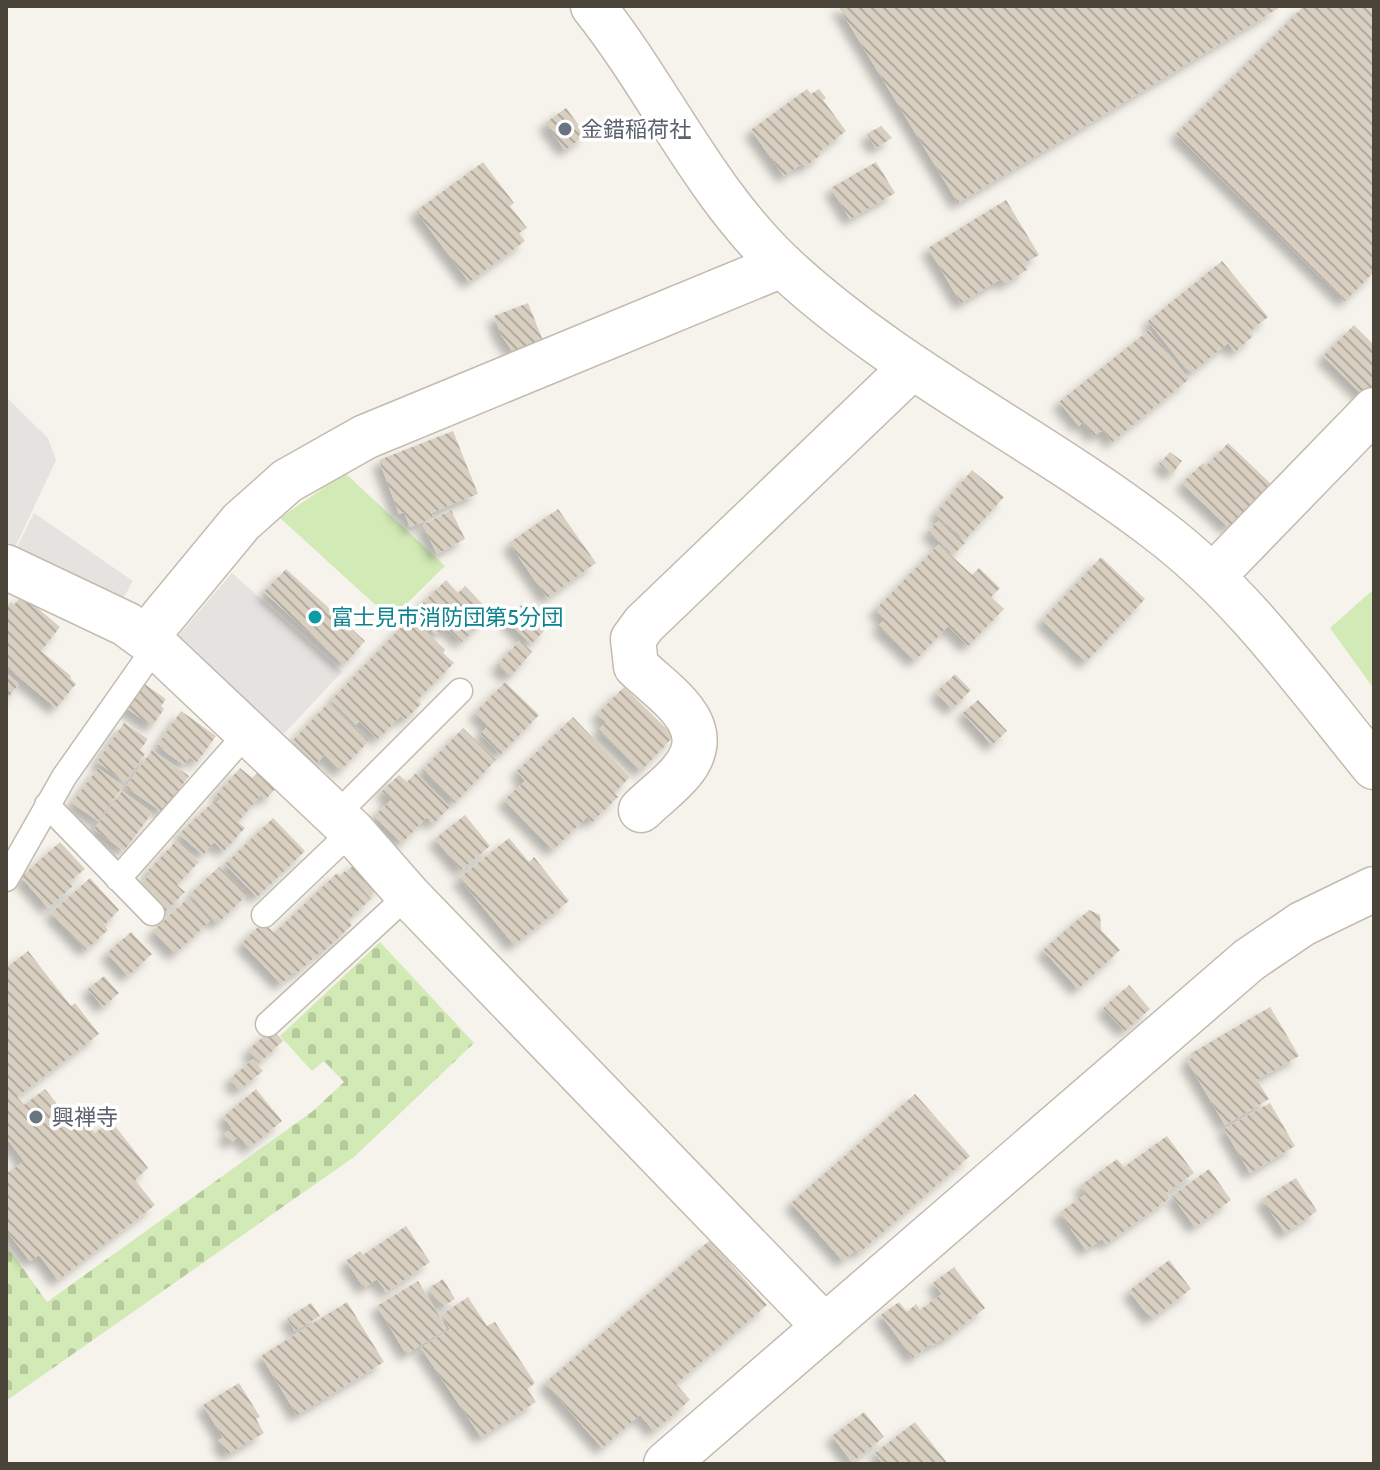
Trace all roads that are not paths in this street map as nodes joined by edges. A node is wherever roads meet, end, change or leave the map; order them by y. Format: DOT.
graph roads {
  1 [pos="593,6"];
  2 [pos="782,265"];
  3 [pos="911,368"];
  4 [pos="1374,410"];
  5 [pos="9,573"];
  6 [pos="1213,576"];
  7 [pos="151,642"];
  8 [pos="460,691"];
  9 [pos="248,732"];
  10 [pos="1374,767"];
  11 [pos="47,805"];
  12 [pos="641,810"];
  13 [pos="344,823"];
  14 [pos="6,879"];
  15 [pos="118,879"];
  16 [pos="1374,889"];
  17 [pos="408,895"];
  18 [pos="152,913"];
  19 [pos="264,915"];
  20 [pos="268,1024"];
  21 [pos="825,1327"];
  22 [pos="666,1464"];
  1 -- 2 [label="street"];
  2 -- 3 [label="street"];
  2 -- 7 [label="street"];
  3 -- 6 [label="street"];
  3 -- 12 [label="street"];
  4 -- 6 [label="street"];
  5 -- 7 [label="street"];
  6 -- 10 [label="street"];
  7 -- 9 [label="street"];
  7 -- 11 [label="lane"];
  8 -- 13 [label="lane"];
  9 -- 13 [label="street"];
  9 -- 15 [label="lane"];
  11 -- 14 [label="lane"];
  11 -- 15 [label="lane"];
  13 -- 17 [label="street"];
  13 -- 19 [label="lane"];
  15 -- 18 [label="lane"];
  16 -- 21 [label="street"];
  17 -- 20 [label="lane"];
  17 -- 21 [label="street"];
  21 -- 22 [label="street"];
}
